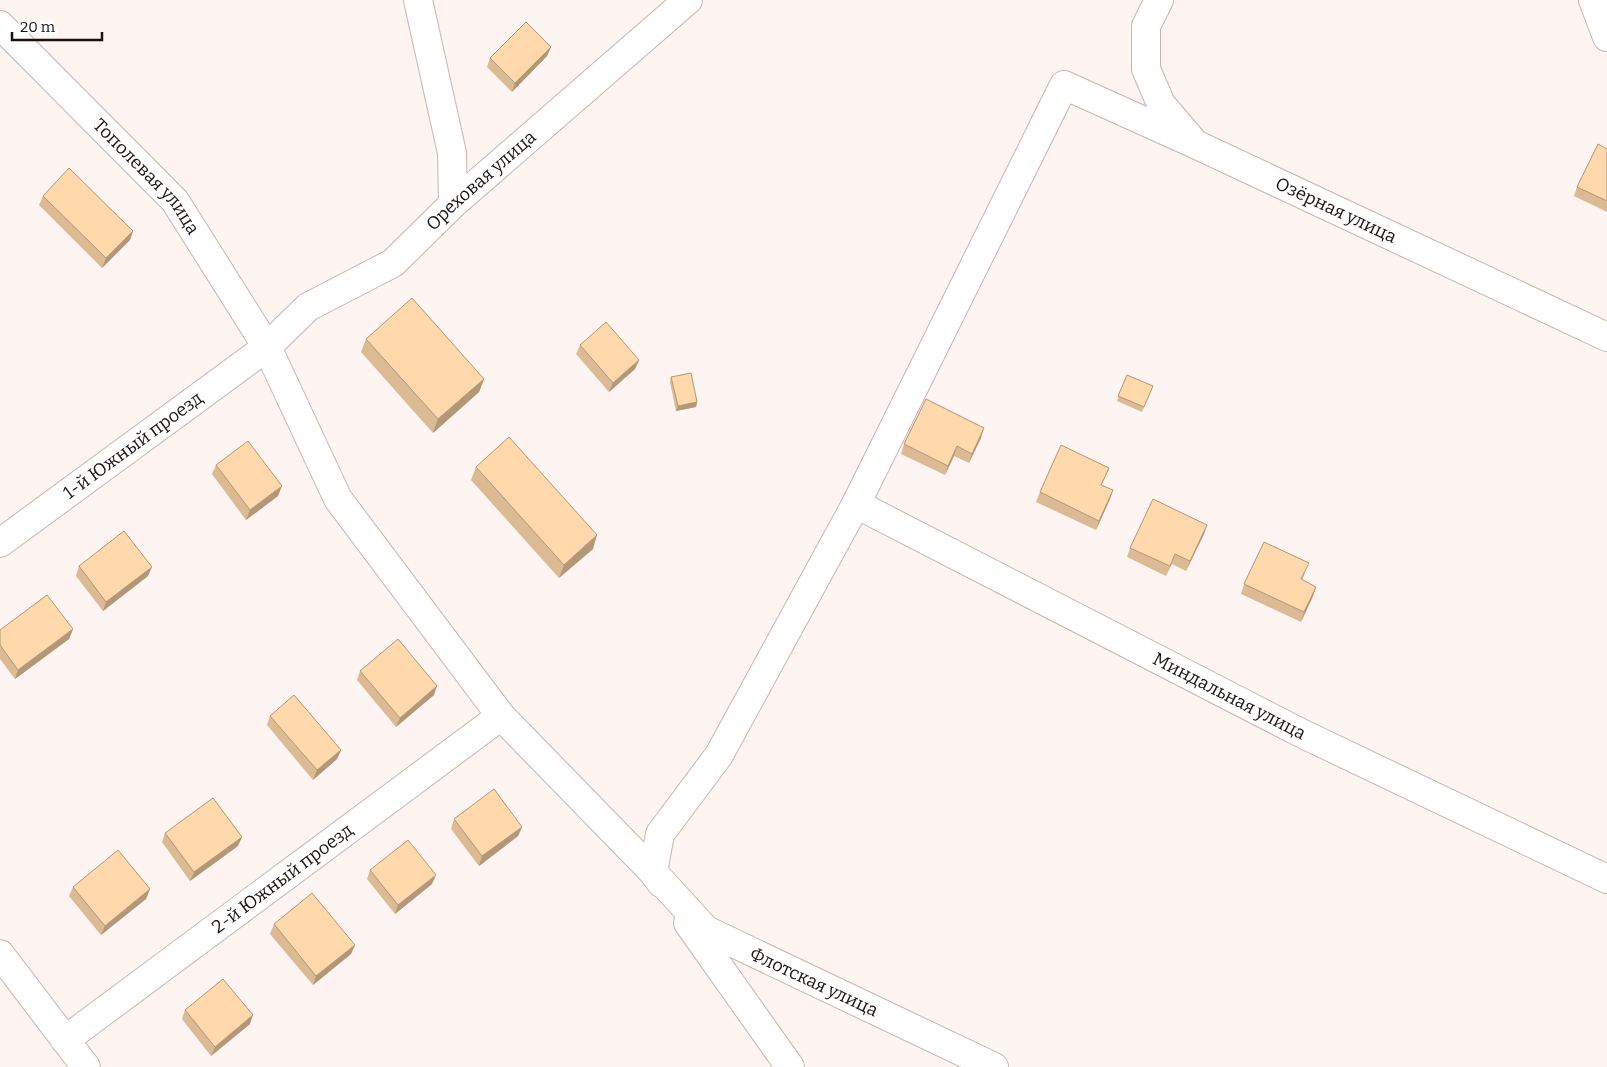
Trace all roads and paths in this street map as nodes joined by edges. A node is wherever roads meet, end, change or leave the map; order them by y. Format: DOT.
graph roads {
  1 [pos="418,0"];
  2 [pos="688,0"];
  3 [pos="1159,0"];
  4 [pos="1593,0"];
  5 [pos="0,25"];
  6 [pos="1607,37"];
  7 [pos="1195,144"];
  8 [pos="453,204"];
  9 [pos="1607,337"];
  10 [pos="267,348"];
  11 [pos="856,504"];
  12 [pos="0,543"];
  13 [pos="501,716"];
  14 [pos="653,872"];
  15 [pos="1607,880"];
  16 [pos="0,954"];
  17 [pos="65,1040"];
  18 [pos="86,1067"];
  19 [pos="790,1067"];
  20 [pos="994,1067"];
  1 -- 8 [label="street"];
  2 -- 8 [label="street, Ореховая улица"];
  3 -- 7 [label="street"];
  4 -- 6 [label="street"];
  5 -- 10 [label="street, Тополевая улица"];
  7 -- 9 [label="street, Озёрная улица"];
  7 -- 11 [label="street, Озёрная улица"];
  8 -- 10 [label="street, Ореховая улица"];
  10 -- 12 [label="street, 1-й Южный проезд"];
  10 -- 13 [label="street, Тополевая улица"];
  11 -- 14 [label="street"];
  11 -- 15 [label="street, Миндальная улица"];
  13 -- 14 [label="street, Тополевая улица"];
  13 -- 17 [label="street, 2-й Южный проезд"];
  14 -- 19 [label="street"];
  14 -- 20 [label="street, Флотская улица"];
  16 -- 17 [label="street"];
  17 -- 18 [label="street"];
}
